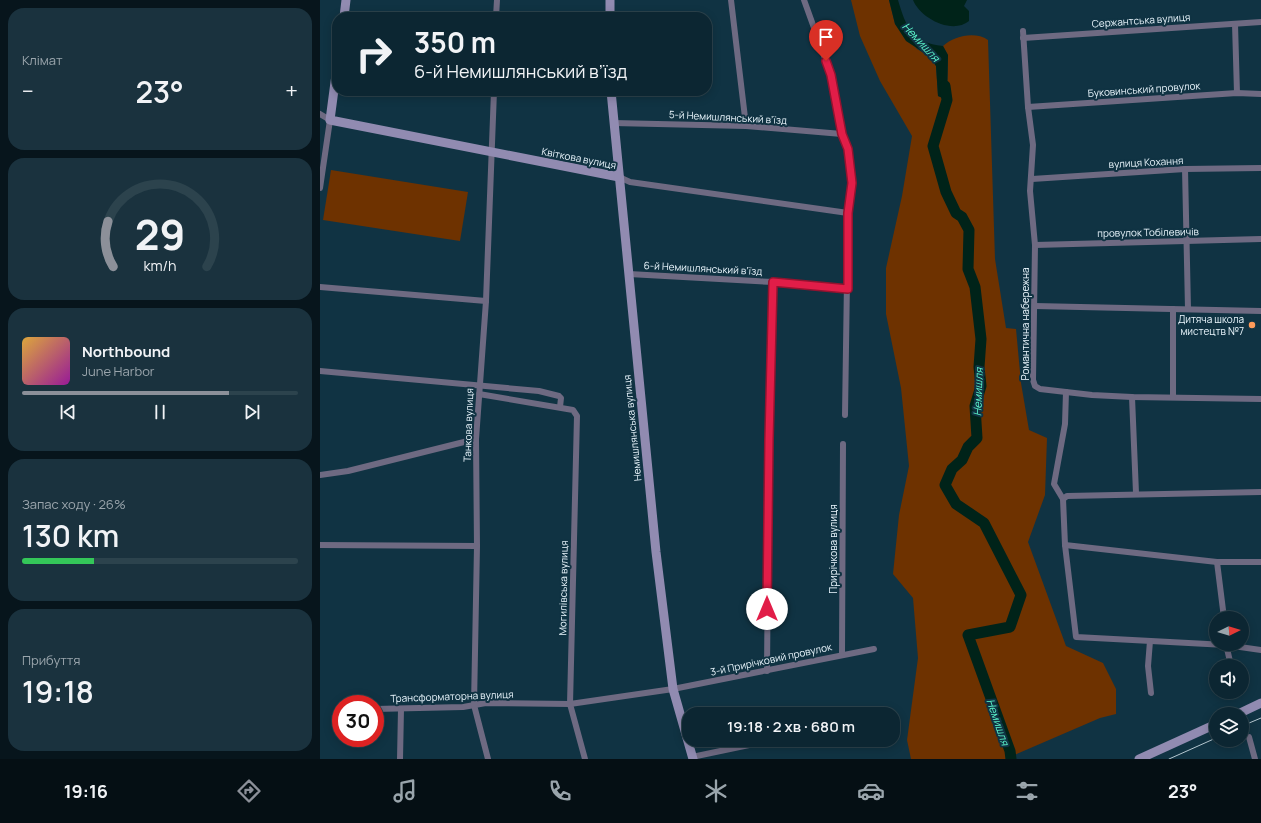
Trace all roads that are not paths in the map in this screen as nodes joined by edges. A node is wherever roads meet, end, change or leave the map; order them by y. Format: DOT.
graph roads {
  1 [pos="344,0"];
  2 [pos="497,0"];
  3 [pos="610,0"];
  4 [pos="731,0"];
  5 [pos="804,0"];
  6 [pos="344,12"];
  7 [pos="496,12"];
  8 [pos="610,12"];
  9 [pos="1261,22"];
  10 [pos="1234,24"];
  11 [pos="1023,34"];
  12 [pos="1237,93"];
  13 [pos="1261,94"];
  14 [pos="333,96"];
  15 [pos="494,96"];
  16 [pos="611,96"];
  17 [pos="1028,107"];
  18 [pos="320,114"];
  19 [pos="330,120"];
  20 [pos="613,123"];
  21 [pos="746,126"];
  22 [pos="842,134"];
  23 [pos="492,151"];
  24 [pos="1261,168"];
  25 [pos="1185,170"];
  26 [pos="619,177"];
  27 [pos="1032,179"];
  28 [pos="320,188"];
  29 [pos="848,213"];
  30 [pos="1261,239"];
  31 [pos="1186,242"];
  32 [pos="1035,245"];
  33 [pos="628,274"];
  34 [pos="773,282"];
  35 [pos="320,287"];
  36 [pos="848,289"];
  37 [pos="486,301"];
  38 [pos="1035,306"];
  39 [pos="1173,309"];
  40 [pos="1188,309"];
  41 [pos="1261,311"];
  42 [pos="320,371"];
  43 [pos="480,384"];
  44 [pos="1066,392"];
  45 [pos="479,394"];
  46 [pos="1132,397"];
  47 [pos="1173,397"];
  48 [pos="1261,399"];
  49 [pos="560,407"];
  50 [pos="845,415"];
  51 [pos="476,439"];
  52 [pos="844,444"];
  53 [pos="320,475"];
  54 [pos="1261,492"];
  55 [pos="1136,493"];
  56 [pos="1063,499"];
  57 [pos="320,545"];
  58 [pos="1065,545"];
  59 [pos="477,546"];
  60 [pos="1218,562"];
  61 [pos="1261,562"];
  62 [pos="1223,611"];
  63 [pos="1150,641"];
  64 [pos="1209,643"];
  65 [pos="1249,648"];
  66 [pos="874,649"];
  67 [pos="1261,650"];
  68 [pos="842,655"];
  69 [pos="767,671"];
  70 [pos="673,689"];
  71 [pos="1150,693"];
  72 [pos="570,704"];
  73 [pos="1261,704"];
  74 [pos="474,705"];
  75 [pos="384,709"];
  76 [pos="401,709"];
  77 [pos="1249,709"];
  78 [pos="1209,727"];
  79 [pos="1249,736"];
  80 [pos="742,747"];
  81 [pos="692,758"];
  82 [pos="400,759"];
  83 [pos="488,759"];
  84 [pos="585,759"];
  85 [pos="1139,759"];
  86 [pos="1255,759"];
  1 -- 6 [label="street"];
  2 -- 7 [label="street"];
  3 -- 8 [label="street"];
  4 -- 21 [label="street"];
  5 -- 22 [label="street"];
  9 -- 10 [label="street, Сержантська вулиця"];
  10 -- 11 [label="street, Сержантська вулиця"];
  10 -- 12 [label="street"];
  11 -- 17 [label="street, Романтична набережна"];
  12 -- 13 [label="street, Буковинський провулок"];
  12 -- 17 [label="street, Буковинський провулок"];
  14 -- 19 [label="street"];
  15 -- 23 [label="street, Танкова вулиця"];
  16 -- 20 [label="street, Немишлянська вулиця"];
  17 -- 27 [label="street, Романтична набережна"];
  18 -- 19 [label="street"];
  19 -- 23 [label="street, Квіткова вулиця"];
  19 -- 28 [label="street"];
  20 -- 21 [label="street, 5-й Немишлянський в’їзд"];
  20 -- 26 [label="street, Немишлянська вулиця"];
  21 -- 22 [label="street, 5-й Немишлянський в’їзд"];
  22 -- 29 [label="street"];
  23 -- 26 [label="street, Квіткова вулиця"];
  23 -- 37 [label="street, Танкова вулиця"];
  24 -- 25 [label="street, вулиця Кохання"];
  25 -- 27 [label="street, вулиця Кохання"];
  25 -- 31 [label="street"];
  26 -- 29 [label="street, Квіткова вулиця"];
  26 -- 33 [label="street, Немишлянська вулиця"];
  27 -- 32 [label="street, Романтична набережна"];
  29 -- 36 [label="street"];
  30 -- 31 [label="street, провулок Тобілевичів"];
  31 -- 32 [label="street, провулок Тобілевичів"];
  31 -- 40 [label="street"];
  32 -- 38 [label="street, Романтична набережна"];
  33 -- 34 [label="street, 6-й Немишлянський в’їзд"];
  33 -- 70 [label="street, Немишлянська вулиця"];
  34 -- 36 [label="street, 6-й Немишлянський в’їзд"];
  34 -- 69 [label="street"];
  35 -- 37 [label="street"];
  36 -- 50 [label="street"];
  37 -- 43 [label="street, Танкова вулиця"];
  38 -- 39 [label="street"];
  38 -- 44 [label="street, Романтична набережна"];
  39 -- 40 [label="street"];
  39 -- 47 [label="street"];
  40 -- 41 [label="street"];
  42 -- 43 [label="street"];
  43 -- 45 [label="street, Танкова вулиця"];
  43 -- 49 [label="street"];
  44 -- 46 [label="street"];
  44 -- 56 [label="street"];
  45 -- 49 [label="street"];
  45 -- 51 [label="street, Танкова вулиця"];
  46 -- 47 [label="street"];
  46 -- 55 [label="street"];
  47 -- 48 [label="street"];
  49 -- 72 [label="street, Могилівська вулиця"];
  51 -- 53 [label="street"];
  51 -- 59 [label="street, Танкова вулиця"];
  52 -- 68 [label="street, Прирічкова вулиця"];
  54 -- 55 [label="street"];
  55 -- 56 [label="street"];
  56 -- 58 [label="street"];
  57 -- 59 [label="street"];
  58 -- 60 [label="street"];
  58 -- 63 [label="street"];
  59 -- 74 [label="street, Танкова вулиця"];
  60 -- 61 [label="street"];
  60 -- 62 [label="street"];
  63 -- 64 [label="street"];
  63 -- 71 [label="street"];
  65 -- 67 [label="street"];
  66 -- 68 [label="street, 3-й Прирічковий провулок"];
  68 -- 69 [label="street, 3-й Прирічковий провулок"];
  69 -- 70 [label="street, 3-й Прирічковий провулок"];
  70 -- 72 [label="street, Трансформаторна вулиця"];
  70 -- 81 [label="street, Немишлянська вулиця"];
  72 -- 74 [label="street, Трансформаторна вулиця"];
  72 -- 84 [label="street, Могилівська вулиця"];
  73 -- 77 [label="street"];
  74 -- 76 [label="street, Трансформаторна вулиця"];
  74 -- 83 [label="street, Танкова вулиця"];
  75 -- 76 [label="street, Трансформаторна вулиця"];
  76 -- 82 [label="street"];
  78 -- 85 [label="street"];
  79 -- 86 [label="street"];
  80 -- 81 [label="street"];
}
